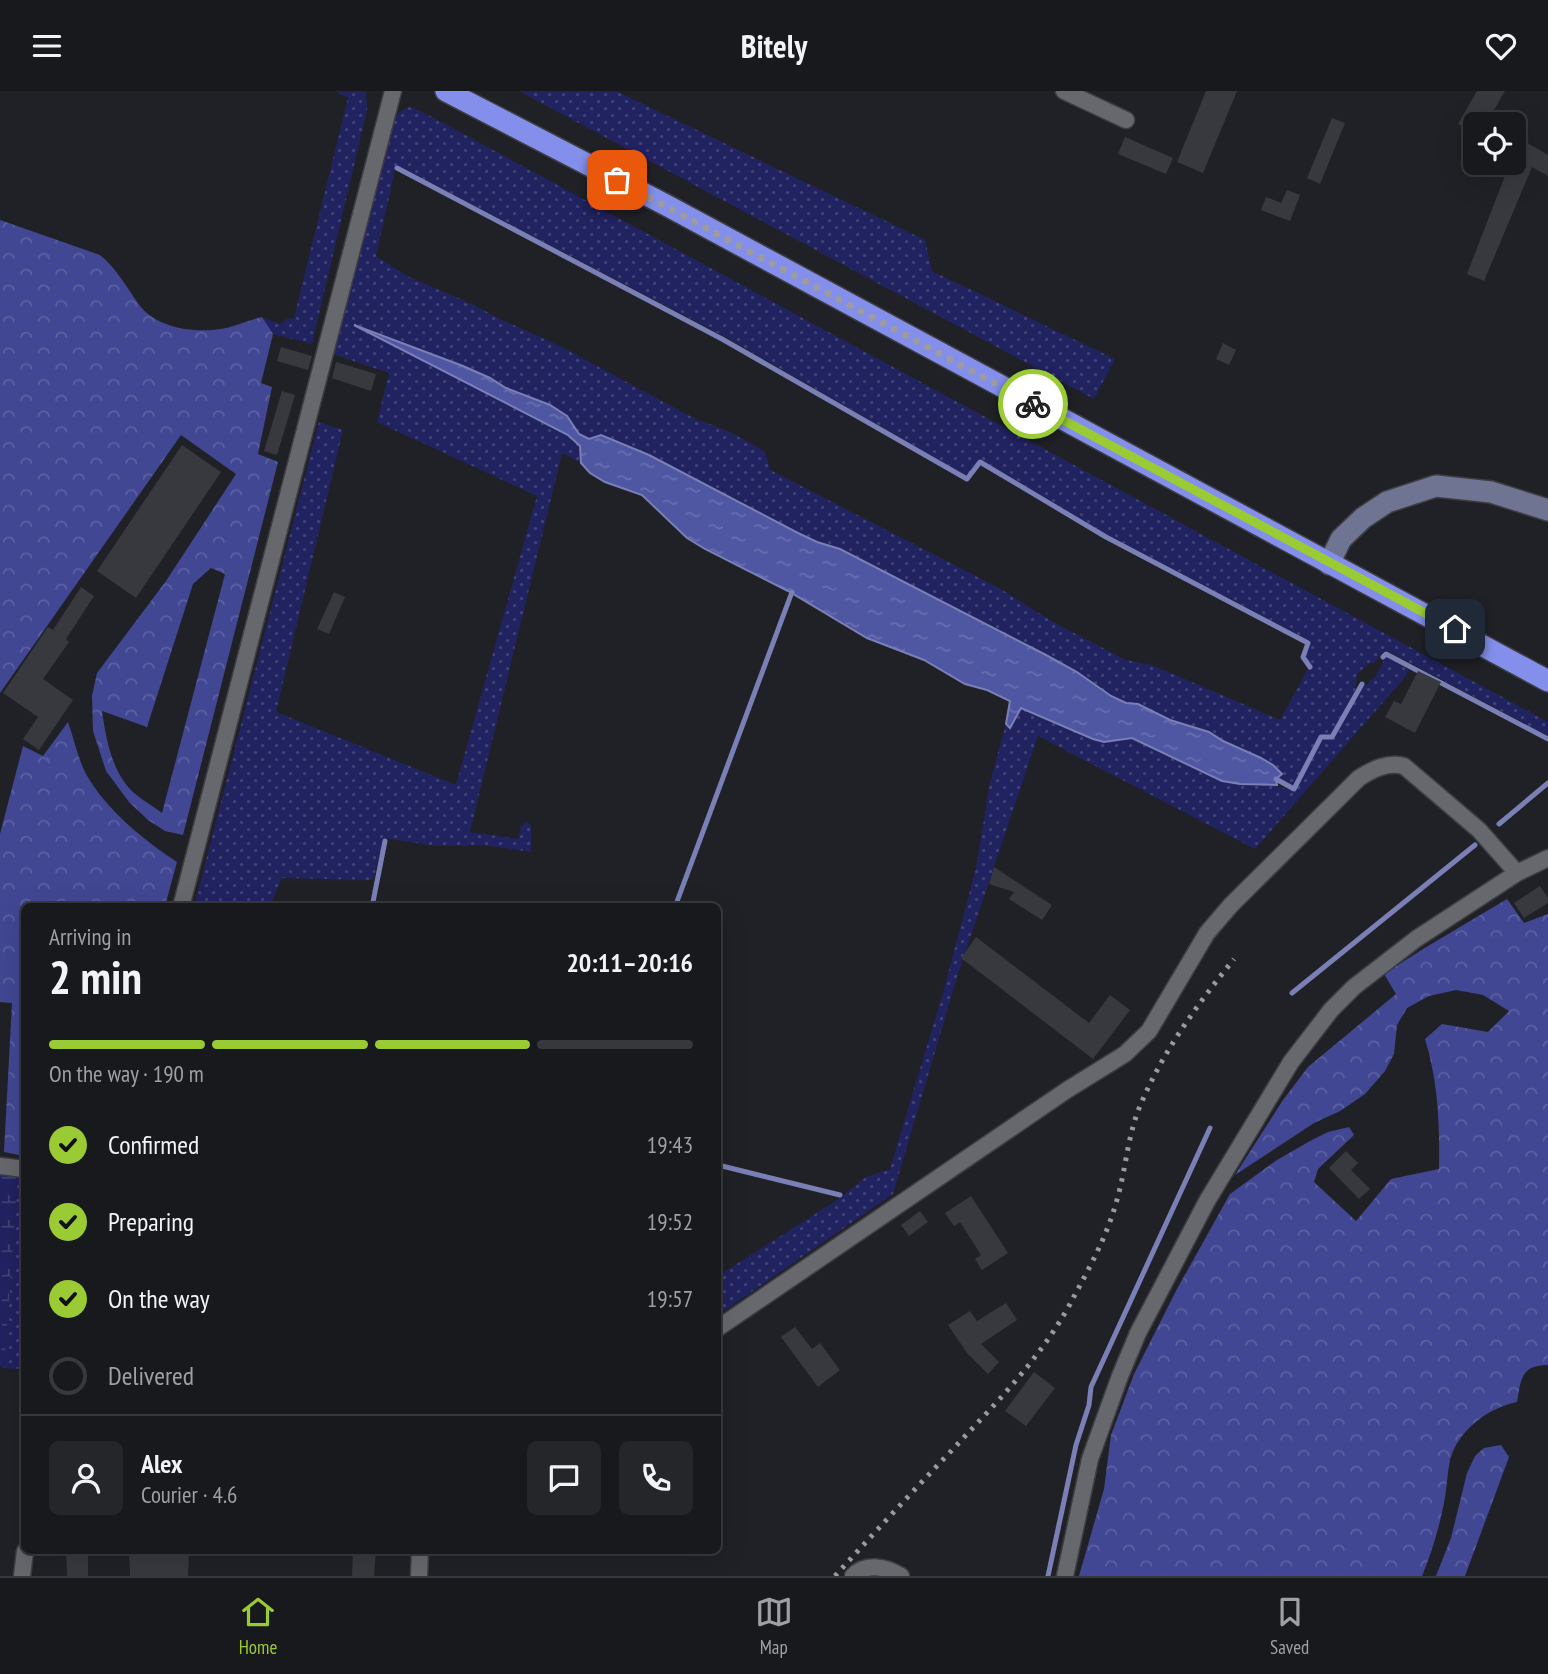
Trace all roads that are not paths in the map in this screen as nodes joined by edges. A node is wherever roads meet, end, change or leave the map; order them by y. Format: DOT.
graph roads {
  1 [pos="393,91"];
  2 [pos="446,91"];
  3 [pos="1064,91"];
  4 [pos="1126,120"];
  5 [pos="1548,510"];
  6 [pos="1329,563"];
  7 [pos="1548,681"];
  8 [pos="1548,858"];
  9 [pos="1517,873"];
  10 [pos="182,903"];
  11 [pos="0,1166"];
  12 [pos="21,1169"];
  13 [pos="721,1326"];
  14 [pos="25,1554"];
  15 [pos="420,1554"];
  16 [pos="22,1576"];
  17 [pos="419,1576"];
  18 [pos="853,1576"];
  19 [pos="901,1576"];
  20 [pos="1065,1576"];
  1 -- 10 [label="street"];
  2 -- 6 [label="highway"];
  3 -- 4 [label="street"];
  5 -- 6 [label="street"];
  6 -- 7 [label="highway"];
  8 -- 9 [label="street"];
  9 -- 13 [label="street"];
  9 -- 20 [label="street"];
  11 -- 12 [label="street"];
  14 -- 16 [label="street"];
  15 -- 17 [label="street"];
  18 -- 19 [label="street"];
}
